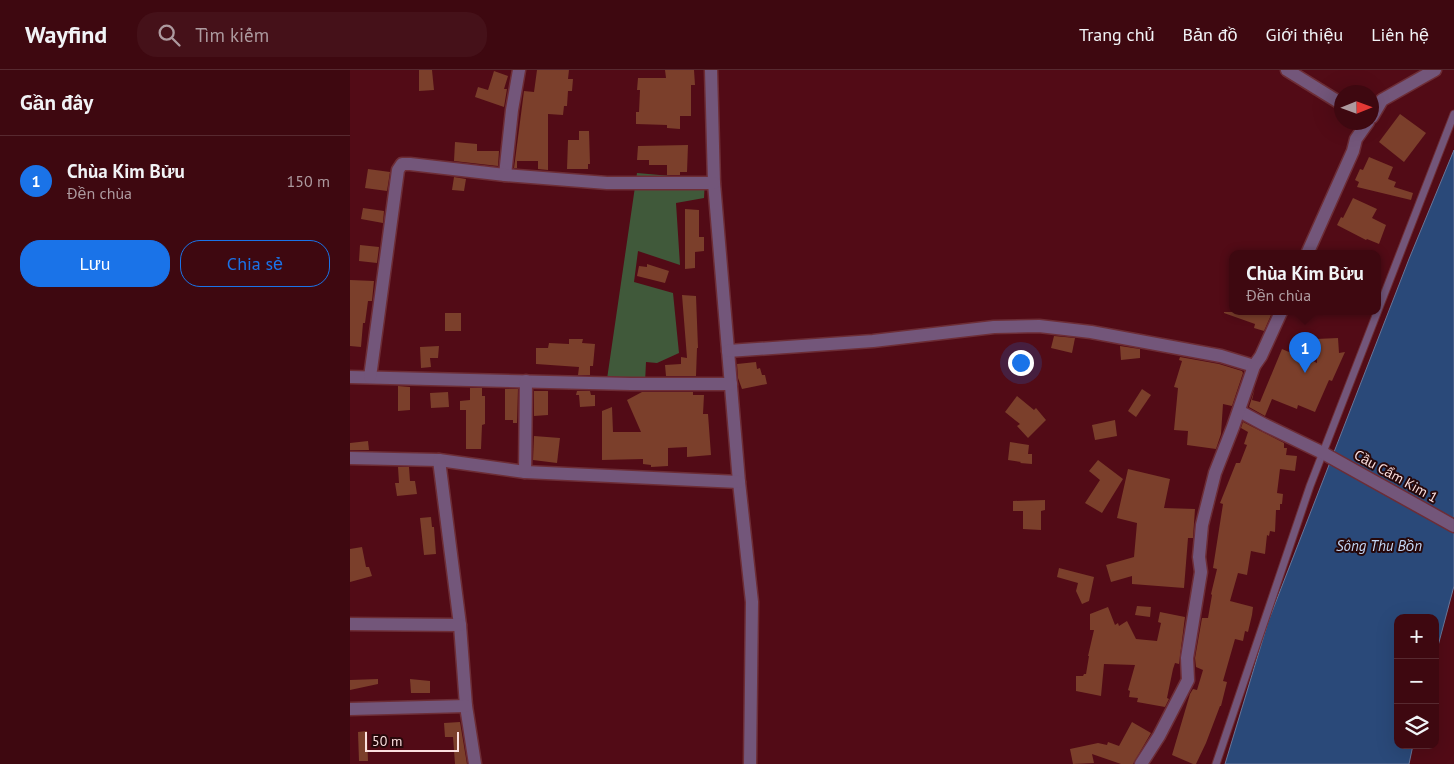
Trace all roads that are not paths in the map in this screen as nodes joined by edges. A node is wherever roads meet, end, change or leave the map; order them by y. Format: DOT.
graph roads {
  1 [pos="519,70"];
  2 [pos="711,70"];
  3 [pos="1287,70"];
  4 [pos="1435,70"];
  5 [pos="1334,99"];
  6 [pos="1379,105"];
  7 [pos="1454,114"];
  8 [pos="1362,130"];
  9 [pos="505,175"];
  10 [pos="714,183"];
  11 [pos="1309,250"];
  12 [pos="1381,303"];
  13 [pos="1280,315"];
  14 [pos="1376,315"];
  15 [pos="728,351"];
  16 [pos="1254,366"];
  17 [pos="350,377"];
  18 [pos="370,377"];
  19 [pos="526,381"];
  20 [pos="731,384"];
  21 [pos="1239,410"];
  22 [pos="1323,453"];
  23 [pos="350,458"];
  24 [pos="439,460"];
  25 [pos="525,472"];
  26 [pos="739,482"];
  27 [pos="1454,526"];
  28 [pos="350,624"];
  29 [pos="460,625"];
  30 [pos="466,706"];
  31 [pos="350,709"];
  32 [pos="475,764"];
  33 [pos="750,764"];
  34 [pos="1141,764"];
  35 [pos="1216,764"];
  1 -- 9 [label="street"];
  2 -- 10 [label="street"];
  3 -- 5 [label="street"];
  4 -- 6 [label="street"];
  7 -- 12 [label="lane"];
  8 -- 11 [label="street"];
  9 -- 10 [label="street"];
  9 -- 18 [label="street"];
  10 -- 15 [label="street"];
  13 -- 16 [label="street"];
  14 -- 22 [label="lane"];
  15 -- 16 [label="street"];
  15 -- 20 [label="street"];
  16 -- 21 [label="street"];
  17 -- 18 [label="street"];
  18 -- 19 [label="street"];
  19 -- 20 [label="street"];
  19 -- 25 [label="street"];
  20 -- 26 [label="street"];
  21 -- 22 [label="street, Cầu Cẩm Kim 1"];
  21 -- 34 [label="street"];
  22 -- 27 [label="street, Cầu Cẩm Kim 1"];
  22 -- 35 [label="lane"];
  23 -- 24 [label="street"];
  24 -- 25 [label="street"];
  24 -- 29 [label="street"];
  25 -- 26 [label="street"];
  26 -- 33 [label="street"];
  28 -- 29 [label="street"];
  29 -- 30 [label="street"];
  30 -- 31 [label="street"];
  30 -- 32 [label="street"];
}
